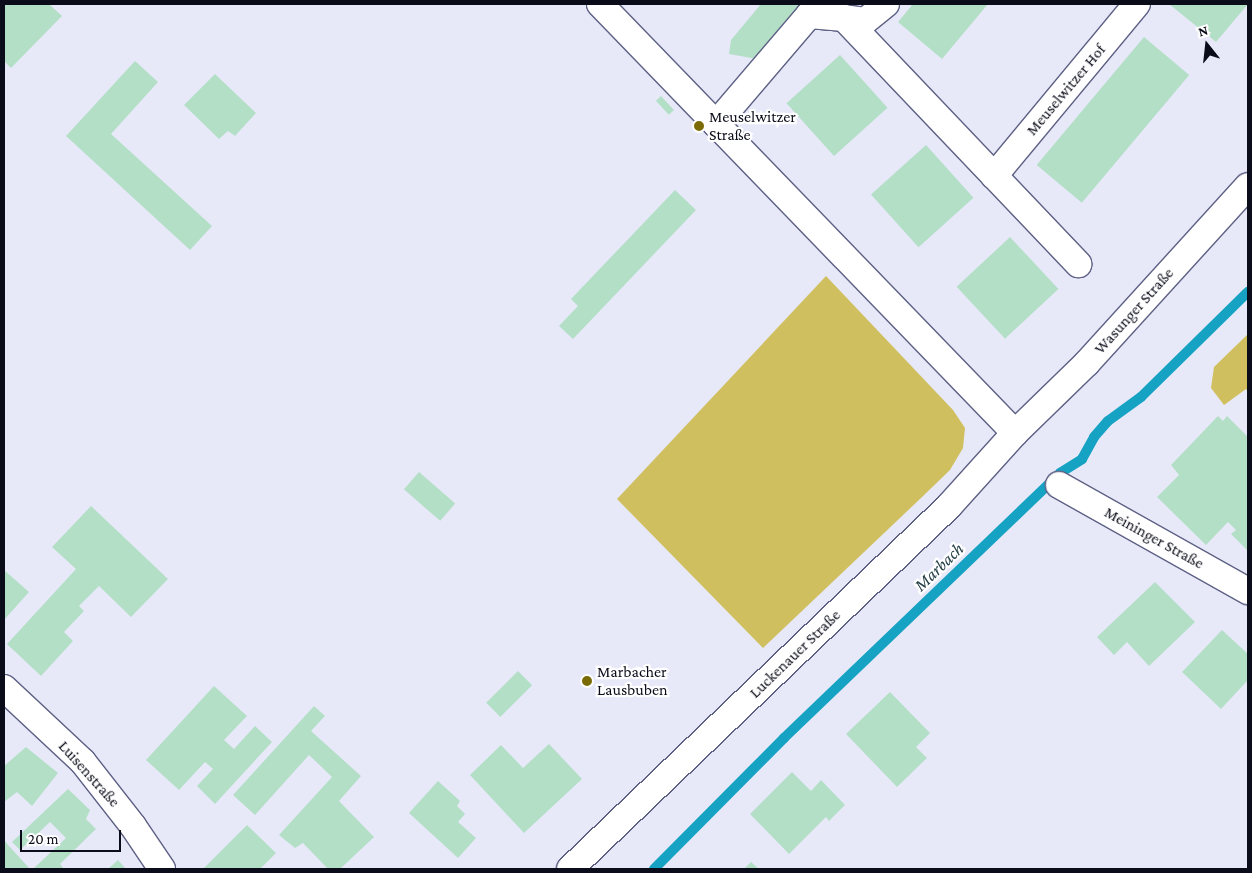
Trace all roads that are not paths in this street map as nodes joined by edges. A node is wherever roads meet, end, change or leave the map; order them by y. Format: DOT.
graph roads {
  1 [pos="600,4"];
  2 [pos="886,4"];
  3 [pos="1137,4"];
  4 [pos="844,18"];
  5 [pos="716,124"];
  6 [pos="994,176"];
  7 [pos="1248,186"];
  8 [pos="1078,264"];
  9 [pos="1015,433"];
  10 [pos="1059,485"];
  11 [pos="1248,591"];
  12 [pos="4,688"];
  13 [pos="161,869"];
  14 [pos="570,869"];
  1 -- 5 [label="street"];
  2 -- 4 [label="street"];
  3 -- 6 [label="street, Meuselwitzer Hof"];
  4 -- 5 [label="street"];
  4 -- 6 [label="street"];
  5 -- 9 [label="street"];
  6 -- 8 [label="street"];
  7 -- 9 [label="street, Wasunger Straße"];
  9 -- 14 [label="street, Luckenauer Straße"];
  10 -- 11 [label="street, Meininger Straße"];
  12 -- 13 [label="street, Luisenstraße"];
}
